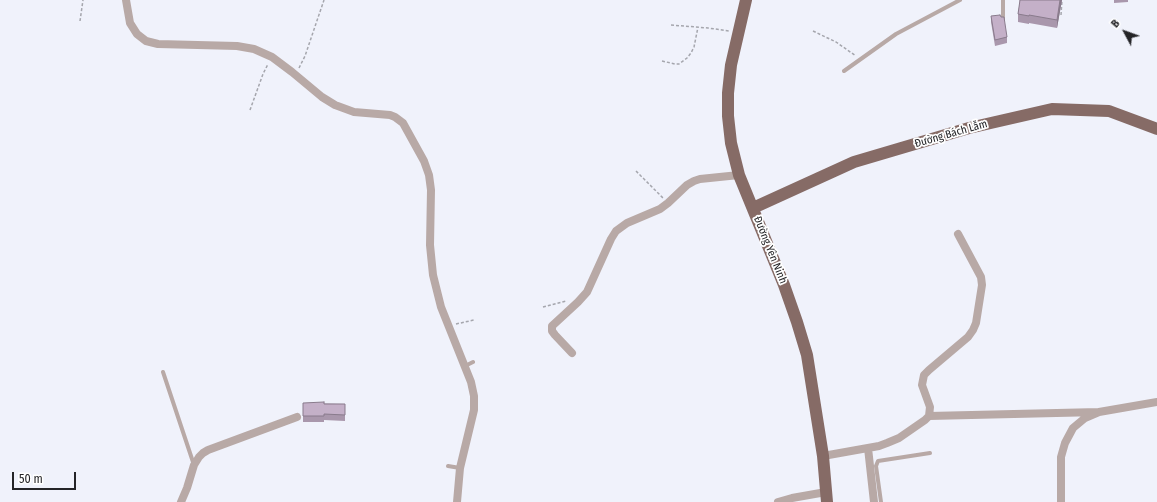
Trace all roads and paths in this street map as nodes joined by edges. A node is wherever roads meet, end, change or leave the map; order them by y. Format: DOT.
graph roads {
  1 [pos="83,0"];
  2 [pos="126,0"];
  3 [pos="324,0"];
  4 [pos="746,0"];
  5 [pos="960,0"];
  6 [pos="1003,0"];
  7 [pos="1062,0"];
  8 [pos="1061,15"];
  9 [pos="1003,20"];
  10 [pos="80,21"];
  11 [pos="671,25"];
  12 [pos="698,27"];
  13 [pos="813,31"];
  14 [pos="738,33"];
  15 [pos="272,57"];
  16 [pos="860,60"];
  17 [pos="662,61"];
  18 [pos="844,71"];
  19 [pos="296,75"];
  20 [pos="250,110"];
  21 [pos="1157,129"];
  22 [pos="636,171"];
  23 [pos="739,175"];
  24 [pos="668,203"];
  25 [pos="753,208"];
  26 [pos="958,234"];
  27 [pos="566,301"];
  28 [pos="543,307"];
  29 [pos="474,320"];
  30 [pos="448,325"];
  31 [pos="572,353"];
  32 [pos="473,362"];
  33 [pos="464,366"];
  34 [pos="163,372"];
  35 [pos="1157,402"];
  36 [pos="1099,412"];
  37 [pos="929,416"];
  38 [pos="297,417"];
  39 [pos="868,448"];
  40 [pos="930,453"];
  41 [pos="823,456"];
  42 [pos="194,465"];
  43 [pos="448,466"];
  44 [pos="460,468"];
  45 [pos="827,497"];
  46 [pos="181,502"];
  47 [pos="457,502"];
  48 [pos="778,502"];
  49 [pos="874,502"];
  50 [pos="881,502"];
  51 [pos="1061,502"];
  1 -- 10 [label="path"];
  2 -- 15 [label="street"];
  3 -- 19 [label="path"];
  4 -- 14 [label="main road, Đường Yên Ninh"];
  5 -- 16 [label="lane"];
  6 -- 9 [label="lane"];
  7 -- 8 [label="path"];
  11 -- 12 [label="path"];
  12 -- 14 [label="path"];
  12 -- 17 [label="path"];
  13 -- 16 [label="path"];
  14 -- 23 [label="main road, Đường Yên Ninh"];
  15 -- 19 [label="street"];
  15 -- 20 [label="path"];
  16 -- 18 [label="lane"];
  19 -- 30 [label="street"];
  21 -- 25 [label="main road, Đường Bách Lẫm"];
  22 -- 24 [label="path"];
  23 -- 24 [label="street"];
  23 -- 25 [label="main road, Đường Yên Ninh"];
  24 -- 31 [label="street"];
  25 -- 41 [label="main road, Đường Yên Ninh"];
  26 -- 37 [label="street"];
  27 -- 28 [label="path"];
  29 -- 30 [label="path"];
  30 -- 33 [label="street"];
  32 -- 33 [label="lane"];
  33 -- 44 [label="street"];
  34 -- 42 [label="lane"];
  35 -- 36 [label="street"];
  36 -- 37 [label="street"];
  36 -- 51 [label="street"];
  37 -- 39 [label="street"];
  38 -- 42 [label="street"];
  39 -- 41 [label="street"];
  39 -- 49 [label="street"];
  40 -- 50 [label="lane"];
  41 -- 45 [label="main road, Đường Yên Ninh"];
  42 -- 46 [label="street"];
  43 -- 44 [label="lane"];
  44 -- 47 [label="street"];
  45 -- 48 [label="street"];
}
